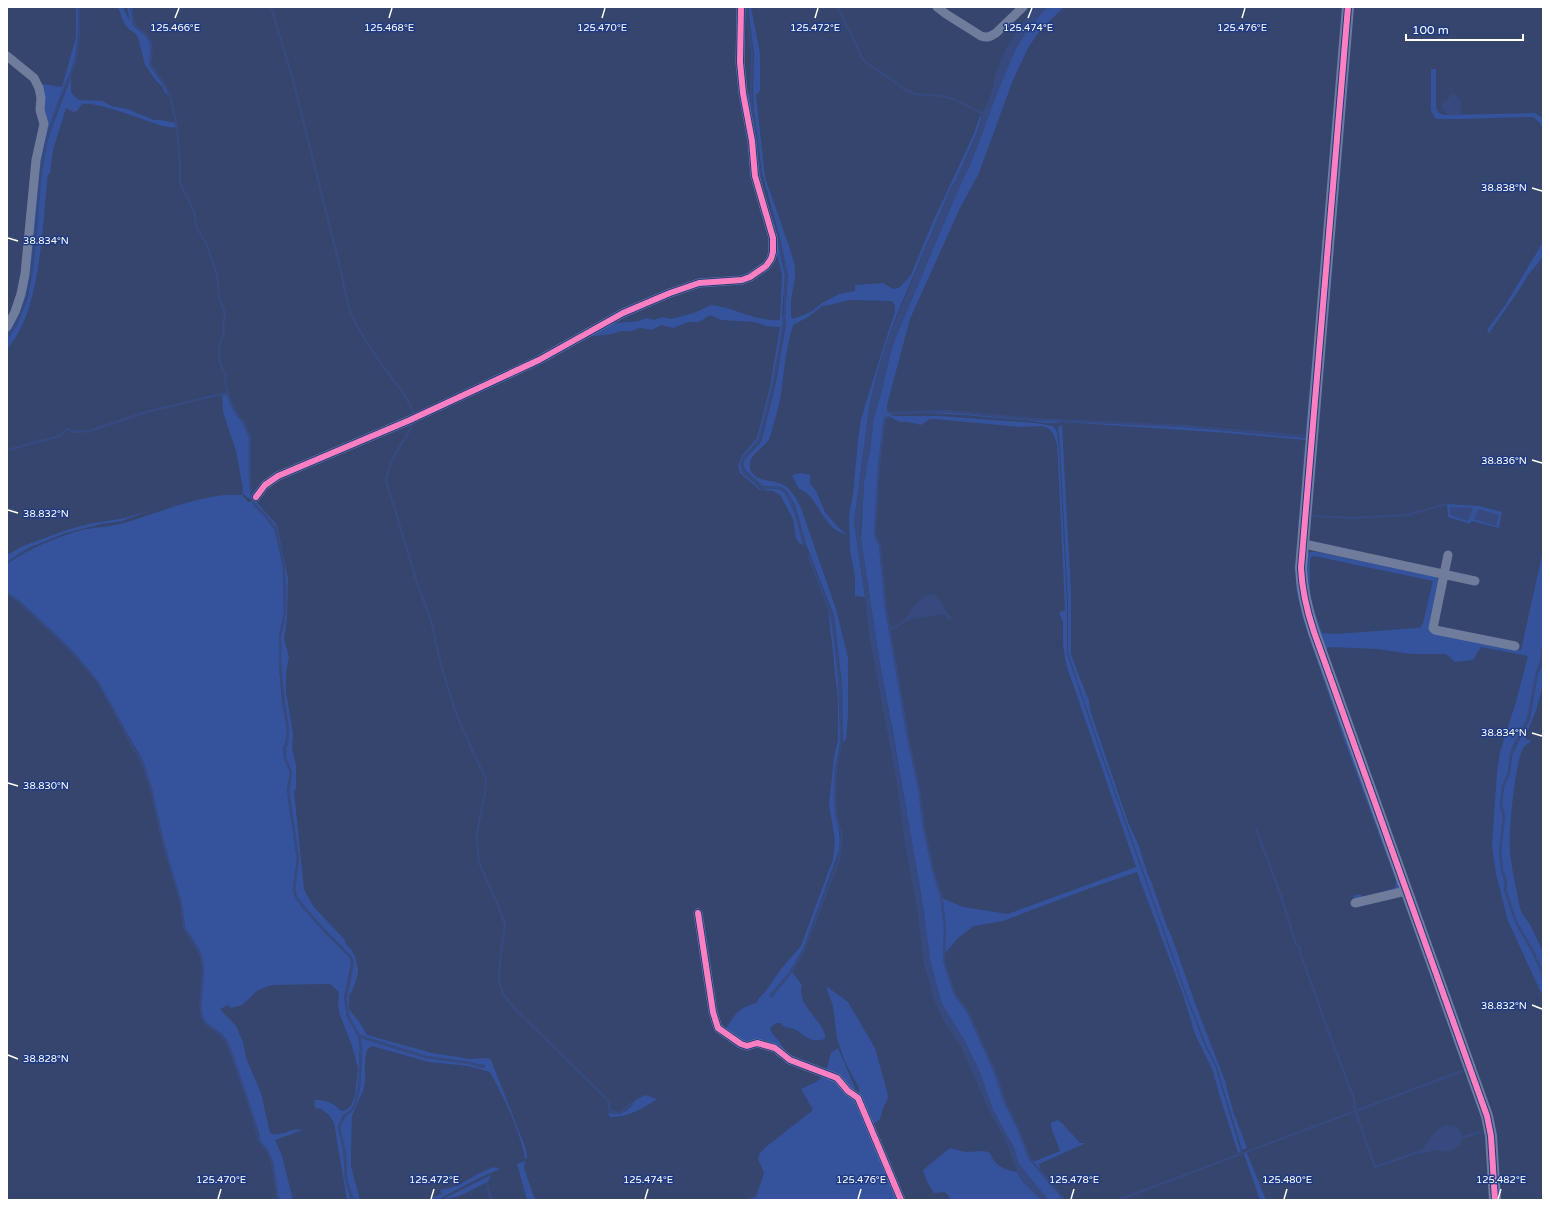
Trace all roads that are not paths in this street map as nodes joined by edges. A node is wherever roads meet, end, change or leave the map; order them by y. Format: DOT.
graph roads {
  1 [pos="741,7"];
  2 [pos="937,7"];
  3 [pos="1023,7"];
  4 [pos="1348,7"];
  5 [pos="7,56"];
  6 [pos="7,327"];
  7 [pos="256,497"];
  8 [pos="1304,544"];
  9 [pos="1448,555"];
  10 [pos="1444,574"];
  11 [pos="1475,581"];
  12 [pos="1515,646"];
  13 [pos="1406,891"];
  14 [pos="1355,903"];
  15 [pos="698,913"];
  16 [pos="901,1200"];
  17 [pos="1494,1200"];
  1 -- 7 [label="street"];
  2 -- 3 [label="street"];
  4 -- 8 [label="street"];
  5 -- 6 [label="street"];
  8 -- 10 [label="street"];
  8 -- 13 [label="street"];
  9 -- 10 [label="street"];
  10 -- 11 [label="street"];
  10 -- 12 [label="street"];
  13 -- 14 [label="street"];
  13 -- 17 [label="street"];
  15 -- 16 [label="street"];
}
